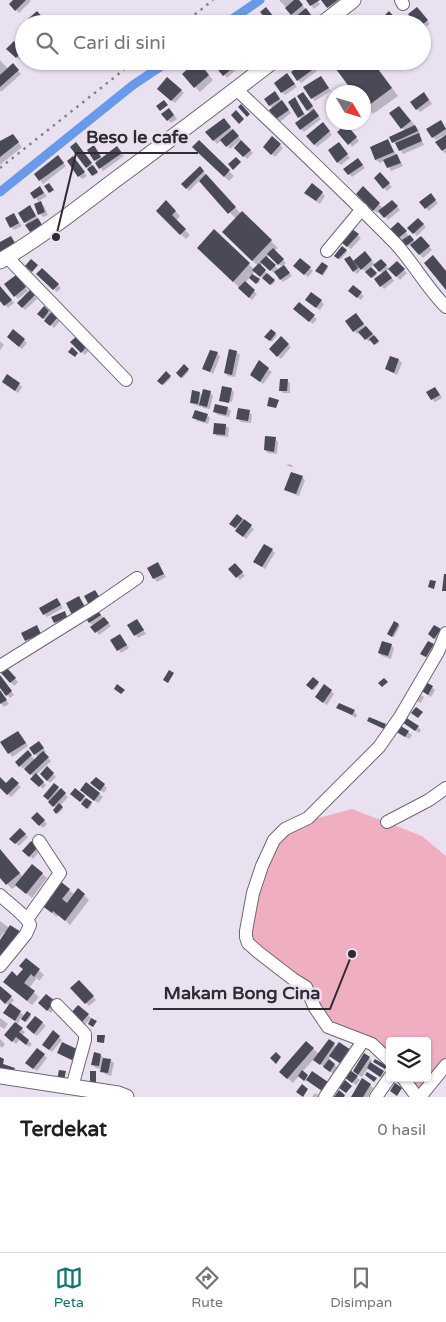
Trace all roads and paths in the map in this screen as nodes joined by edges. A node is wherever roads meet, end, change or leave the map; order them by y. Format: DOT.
graph roads {
  1 [pos="353,0"];
  2 [pos="334,15"];
  3 [pos="261,70"];
  4 [pos="236,89"];
  5 [pos="362,210"];
  6 [pos="328,251"];
  7 [pos="4,259"];
  8 [pos="446,307"];
  9 [pos="126,380"];
  10 [pos="137,578"];
  11 [pos="446,633"];
  12 [pos="0,666"];
  13 [pos="446,788"];
  14 [pos="387,822"];
  15 [pos="39,841"];
  16 [pos="0,895"];
  17 [pos="28,918"];
  18 [pos="0,966"];
  19 [pos="57,1005"];
  20 [pos="363,1041"];
  21 [pos="386,1057"];
  22 [pos="446,1065"];
  23 [pos="0,1076"];
  24 [pos="386,1082"];
  25 [pos="407,1082"];
  26 [pos="72,1087"];
  27 [pos="126,1097"];
  28 [pos="325,1097"];
  29 [pos="376,1097"];
  30 [pos="419,1097"];
  1 -- 2 [label="main road"];
  3 -- 4 [label="main road"];
  4 -- 5 [label="street"];
  4 -- 7 [label="main road"];
  5 -- 6 [label="street"];
  5 -- 8 [label="street"];
  7 -- 9 [label="street"];
  10 -- 12 [label="street"];
  11 -- 20 [label="street"];
  13 -- 14 [label="street"];
  15 -- 17 [label="street"];
  16 -- 17 [label="street"];
  17 -- 18 [label="street"];
  19 -- 26 [label="street"];
  20 -- 21 [label="street"];
  20 -- 28 [label="street"];
  22 -- 30 [label="street"];
  23 -- 26 [label="main road"];
  24 -- 29 [label="street"];
  25 -- 30 [label="street"];
  26 -- 27 [label="main road"];
}
